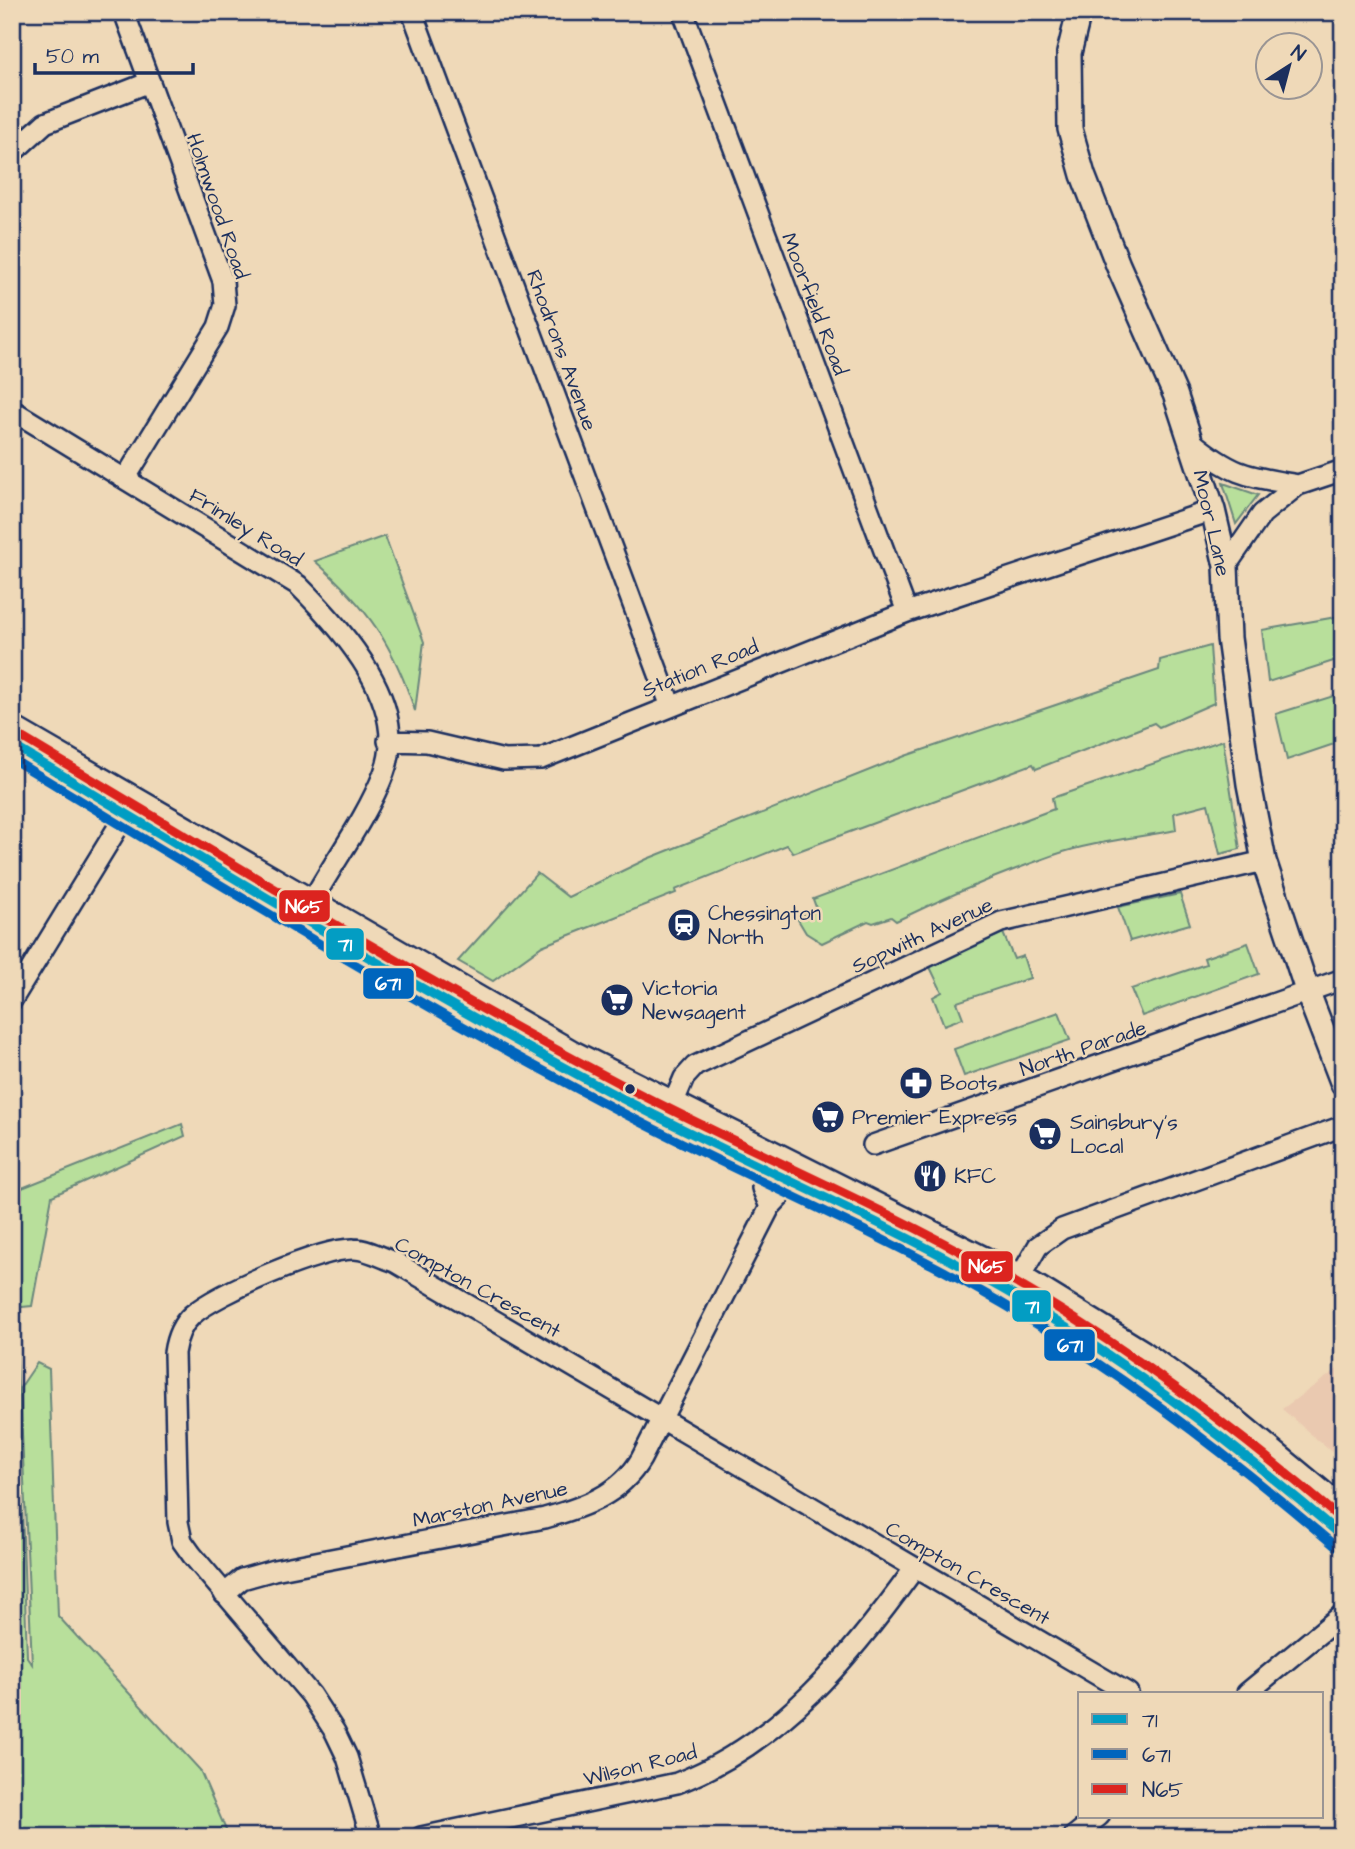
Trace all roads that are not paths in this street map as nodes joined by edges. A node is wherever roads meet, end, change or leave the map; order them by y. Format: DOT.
graph roads {
  1 [pos="124,12"];
  2 [pos="412,12"];
  3 [pos="683,12"];
  4 [pos="1079,12"];
  5 [pos="150,82"];
  6 [pos="12,153"];
  7 [pos="12,410"];
  8 [pos="1192,442"];
  9 [pos="1343,470"];
  10 [pos="125,479"];
  11 [pos="1298,485"];
  12 [pos="1213,510"];
  13 [pos="1226,566"];
  14 [pos="907,611"];
  15 [pos="670,704"];
  16 [pos="12,728"];
  17 [pos="388,741"];
  18 [pos="12,745"];
  19 [pos="131,806"];
  20 [pos="1264,862"];
  21 [pos="306,911"];
  22 [pos="1343,979"];
  23 [pos="1308,993"];
  24 [pos="12,1000"];
  25 [pos="1343,1084"];
  26 [pos="673,1104"];
  27 [pos="1343,1126"];
  28 [pos="873,1144"];
  29 [pos="766,1170"];
  30 [pos="789,1171"];
  31 [pos="770,1208"];
  32 [pos="1020,1277"];
  33 [pos="662,1419"];
  34 [pos="1343,1510"];
  35 [pos="1343,1537"];
  36 [pos="914,1569"];
  37 [pos="224,1594"];
  38 [pos="1343,1614"];
  39 [pos="1126,1692"];
  40 [pos="1248,1692"];
  41 [pos="1097,1818"];
  42 [pos="372,1837"];
  43 [pos="421,1837"];
  44 [pos="1073,1837"];
  1 -- 5 [label="street, Holmwood Road"];
  2 -- 15 [label="street, Rhodrons Avenue"];
  3 -- 14 [label="street, Moorfield Road"];
  4 -- 8 [label="street, Moor Lane"];
  5 -- 6 [label="street"];
  5 -- 10 [label="street, Holmwood Road"];
  7 -- 10 [label="street, Frimley Road"];
  8 -- 11 [label="street"];
  8 -- 12 [label="street, Moor Lane"];
  9 -- 11 [label="street"];
  10 -- 17 [label="street, Frimley Road"];
  11 -- 13 [label="street"];
  12 -- 13 [label="street, Moor Lane"];
  12 -- 14 [label="street, Station Road"];
  13 -- 20 [label="street, Moor Lane"];
  14 -- 15 [label="street, Station Road"];
  15 -- 17 [label="street, Station Road"];
  16 -- 19 [label="street"];
  17 -- 21 [label="street"];
  18 -- 19 [label="street"];
  19 -- 21 [label="street"];
  19 -- 24 [label="street"];
  20 -- 23 [label="street, Moor Lane"];
  20 -- 26 [label="street, Sopwith Avenue"];
  21 -- 26 [label="street"];
  21 -- 29 [label="street"];
  22 -- 23 [label="street, North Parade"];
  23 -- 25 [label="street, Moor Lane"];
  23 -- 28 [label="street, North Parade"];
  26 -- 30 [label="street"];
  27 -- 32 [label="street"];
  29 -- 30 [label="street"];
  29 -- 31 [label="street"];
  30 -- 31 [label="street, Marston Avenue"];
  30 -- 32 [label="street"];
  30 -- 35 [label="street"];
  31 -- 33 [label="street, Marston Avenue"];
  32 -- 34 [label="street"];
  33 -- 36 [label="street, Compton Crescent"];
  33 -- 37 [label="street, Marston Avenue"];
  33 -- 37 [label="street, Compton Crescent"];
  36 -- 39 [label="street, Compton Crescent"];
  36 -- 43 [label="street, Wilson Road"];
  37 -- 42 [label="street, Compton Crescent"];
  38 -- 40 [label="street"];
  41 -- 44 [label="street"];
}
